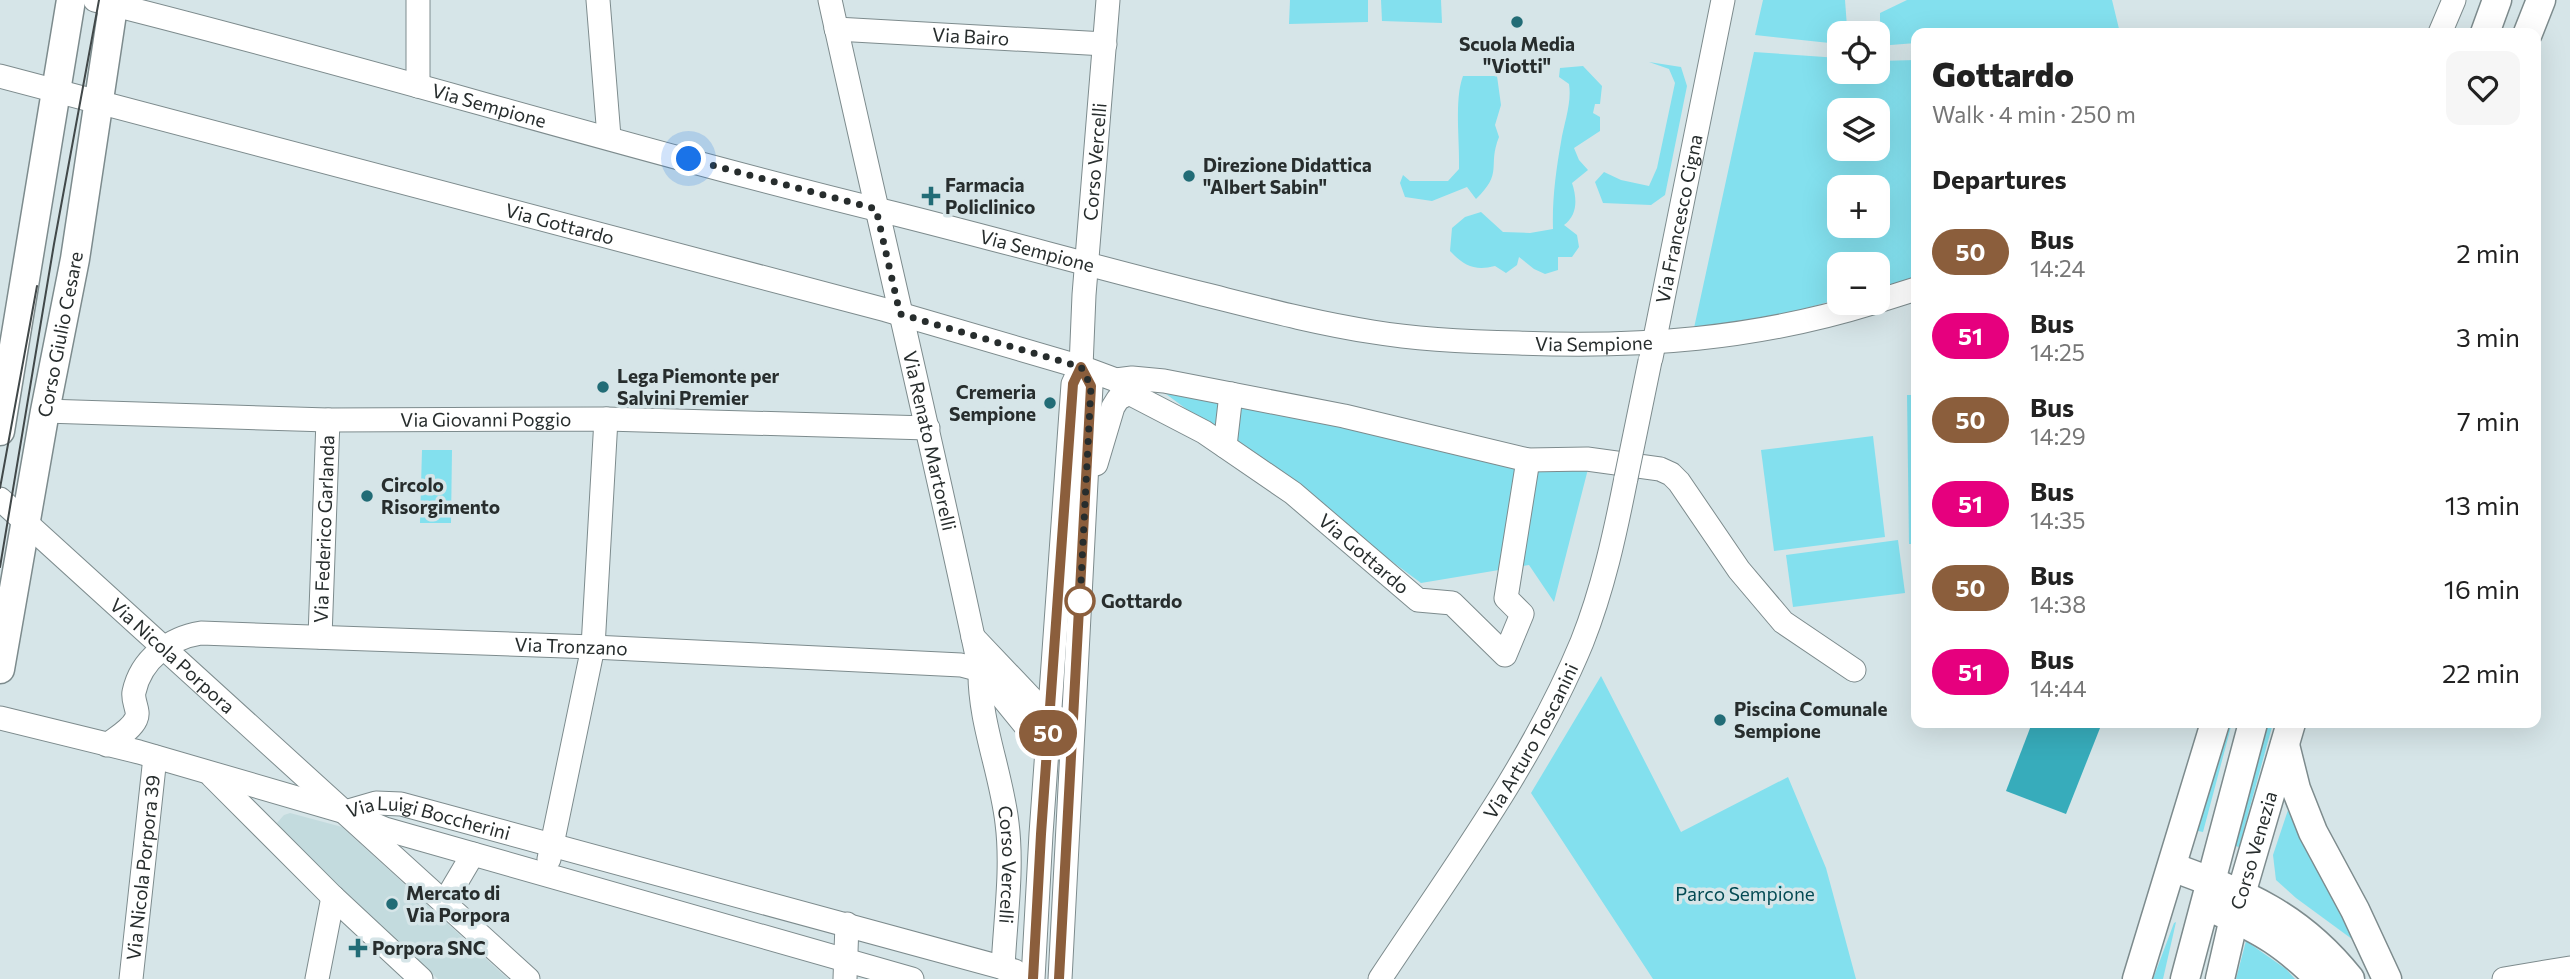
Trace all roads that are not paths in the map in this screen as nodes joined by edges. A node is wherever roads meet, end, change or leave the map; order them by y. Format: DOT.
graph roads {
  1 [pos="71,0"];
  2 [pos="418,0"];
  3 [pos="598,0"];
  4 [pos="830,0"];
  5 [pos="1108,0"];
  6 [pos="1723,0"];
  7 [pos="2454,0"];
  8 [pos="2497,0"];
  9 [pos="2541,0"];
  10 [pos="107,2"];
  11 [pos="2442,28"];
  12 [pos="2486,28"];
  13 [pos="2530,28"];
  14 [pos="836,29"];
  15 [pos="1105,44"];
  16 [pos="0,76"];
  17 [pos="418,86"];
  18 [pos="57,90"];
  19 [pos="97,100"];
  20 [pos="609,137"];
  21 [pos="876,209"];
  22 [pos="1086,265"];
  23 [pos="1911,291"];
  24 [pos="1890,297"];
  25 [pos="900,314"];
  26 [pos="1829,315"];
  27 [pos="1652,352"];
  28 [pos="1081,367"];
  29 [pos="1122,387"];
  30 [pos="1231,394"];
  31 [pos="45,411"];
  32 [pos="606,419"];
  33 [pos="328,420"];
  34 [pos="928,428"];
  35 [pos="0,431"];
  36 [pos="1225,446"];
  37 [pos="1528,460"];
  38 [pos="1626,478"];
  39 [pos="1086,481"];
  40 [pos="0,499"];
  41 [pos="26,523"];
  42 [pos="320,637"];
  43 [pos="973,637"];
  44 [pos="162,647"];
  45 [pos="593,647"];
  46 [pos="0,669"];
  47 [pos="980,670"];
  48 [pos="1854,670"];
  49 [pos="1049,717"];
  50 [pos="0,718"];
  51 [pos="2214,728"];
  52 [pos="2252,728"];
  53 [pos="1073,730"];
  54 [pos="2288,733"];
  55 [pos="107,745"];
  56 [pos="1046,752"];
  57 [pos="155,758"];
  58 [pos="995,762"];
  59 [pos="209,774"];
  60 [pos="345,812"];
  61 [pos="552,845"];
  62 [pos="473,854"];
  63 [pos="2172,867"];
  64 [pos="546,874"];
  65 [pos="2208,894"];
  66 [pos="333,897"];
  67 [pos="444,903"];
  68 [pos="2238,906"];
  69 [pos="847,924"];
  70 [pos="1003,968"];
  71 [pos="2570,968"];
  72 [pos="845,969"];
  73 [pos="1036,978"];
  74 [pos="131,979"];
  75 [pos="317,979"];
  76 [pos="421,979"];
  77 [pos="528,979"];
  78 [pos="912,979"];
  79 [pos="1059,979"];
  80 [pos="1380,979"];
  81 [pos="2137,979"];
  82 [pos="2185,979"];
  83 [pos="2220,979"];
  84 [pos="2320,979"];
  85 [pos="2350,979"];
  86 [pos="2387,979"];
  87 [pos="2504,979"];
  1 -- 18 [label="main road"];
  2 -- 17 [label="street"];
  3 -- 20 [label="street"];
  4 -- 14 [label="street, Via Renato Martorelli"];
  5 -- 15 [label="street, Corso Vercelli"];
  6 -- 27 [label="street, Via Francesco Cigna"];
  7 -- 11 [label="street"];
  8 -- 12 [label="main road"];
  9 -- 13 [label="main road"];
  10 -- 17 [label="street, Via Sempione"];
  10 -- 19 [label="main road, Corso Giulio Cesare"];
  14 -- 15 [label="street, Via Bairo"];
  14 -- 21 [label="street, Via Renato Martorelli"];
  15 -- 22 [label="street, Corso Vercelli"];
  16 -- 18 [label="street, Via Gottardo"];
  17 -- 20 [label="street, Via Sempione"];
  18 -- 19 [label="street, Via Gottardo"];
  18 -- 35 [label="main road"];
  19 -- 25 [label="street, Via Gottardo"];
  19 -- 31 [label="main road, Corso Giulio Cesare"];
  20 -- 21 [label="street, Via Sempione"];
  21 -- 22 [label="street, Via Sempione"];
  21 -- 25 [label="street, Via Renato Martorelli"];
  22 -- 27 [label="street, Via Sempione"];
  22 -- 28 [label="street, Corso Vercelli"];
  23 -- 24 [label="street"];
  25 -- 28 [label="street, Via Gottardo"];
  25 -- 34 [label="street, Via Renato Martorelli"];
  26 -- 27 [label="street, Via Sempione"];
  27 -- 38 [label="street, Via Francesco Cigna, bridge"];
  28 -- 29 [label="street, Via Gottardo"];
  28 -- 39 [label="street, Corso Vercelli"];
  28 -- 49 [label="street, Corso Vercelli"];
  29 -- 30 [label="street, Via Gottardo"];
  29 -- 36 [label="street, Via Gottardo"];
  29 -- 39 [label="street"];
  30 -- 36 [label="street"];
  30 -- 37 [label="street, Via Gottardo"];
  31 -- 33 [label="street, Via Giovanni Poggio"];
  31 -- 41 [label="main road, Corso Giulio Cesare"];
  32 -- 33 [label="street, Via Giovanni Poggio"];
  32 -- 34 [label="street, Via Giovanni Poggio"];
  32 -- 45 [label="street"];
  33 -- 42 [label="street, Via Federico Garlanda"];
  34 -- 43 [label="street, Via Renato Martorelli"];
  36 -- 37 [label="street, Via Gottardo"];
  37 -- 48 [label="street, Via Gottardo"];
  38 -- 80 [label="street, Via Arturo Toscanini"];
  39 -- 53 [label="street, Corso Vercelli"];
  40 -- 41 [label="street, Via Nicola Porpora"];
  41 -- 44 [label="street, Via Nicola Porpora"];
  41 -- 46 [label="main road, Corso Giulio Cesare"];
  42 -- 44 [label="street, Via Tronzano"];
  42 -- 45 [label="street, Via Tronzano"];
  43 -- 47 [label="street, Via Renato Martorelli"];
  43 -- 49 [label="street"];
  44 -- 55 [label="street"];
  44 -- 60 [label="street, Via Nicola Porpora"];
  45 -- 47 [label="street, Via Tronzano"];
  45 -- 61 [label="street"];
  47 -- 56 [label="street, Via Renato Martorelli"];
  47 -- 58 [label="street, Via Renato Martorelli"];
  49 -- 53 [label="street"];
  49 -- 56 [label="street, Corso Vercelli"];
  50 -- 55 [label="street, Via Nicola Porpora"];
  51 -- 63 [label="main road"];
  52 -- 65 [label="main road, Corso Venezia"];
  53 -- 79 [label="street, Corso Vercelli"];
  54 -- 68 [label="main road, Corso Venezia"];
  54 -- 86 [label="main road"];
  55 -- 57 [label="street, Via Nicola Porpora"];
  56 -- 73 [label="street, Corso Vercelli"];
  57 -- 59 [label="street, Via Nicola Porpora"];
  57 -- 74 [label="street, Via Nicola Porpora 39"];
  58 -- 70 [label="street, Corso Vercelli"];
  59 -- 60 [label="street, Via Nicola Porpora"];
  59 -- 66 [label="street, Via Nicola Porpora"];
  60 -- 61 [label="street, Via Luigi Boccherini"];
  60 -- 62 [label="street, Via Luigi Boccherini"];
  60 -- 67 [label="street, Via Nicola Porpora"];
  61 -- 64 [label="street"];
  61 -- 69 [label="street, Via Luigi Boccherini"];
  62 -- 64 [label="street, Via Luigi Boccherini"];
  62 -- 67 [label="street"];
  63 -- 65 [label="main road"];
  63 -- 81 [label="main road"];
  64 -- 72 [label="street, Via Luigi Boccherini"];
  65 -- 68 [label="main road"];
  65 -- 82 [label="main road, Corso Venezia"];
  66 -- 75 [label="street"];
  66 -- 76 [label="street, Via Nicola Porpora"];
  67 -- 77 [label="street, Via Nicola Porpora"];
  68 -- 83 [label="main road, Corso Venezia"];
  68 -- 84 [label="main road"];
  68 -- 85 [label="main road"];
  69 -- 70 [label="street, Via Luigi Boccherini"];
  69 -- 72 [label="street"];
  70 -- 73 [label="street, Via Luigi Boccherini"];
  71 -- 87 [label="street"];
  72 -- 78 [label="street, Via Luigi Boccherini"];
}
